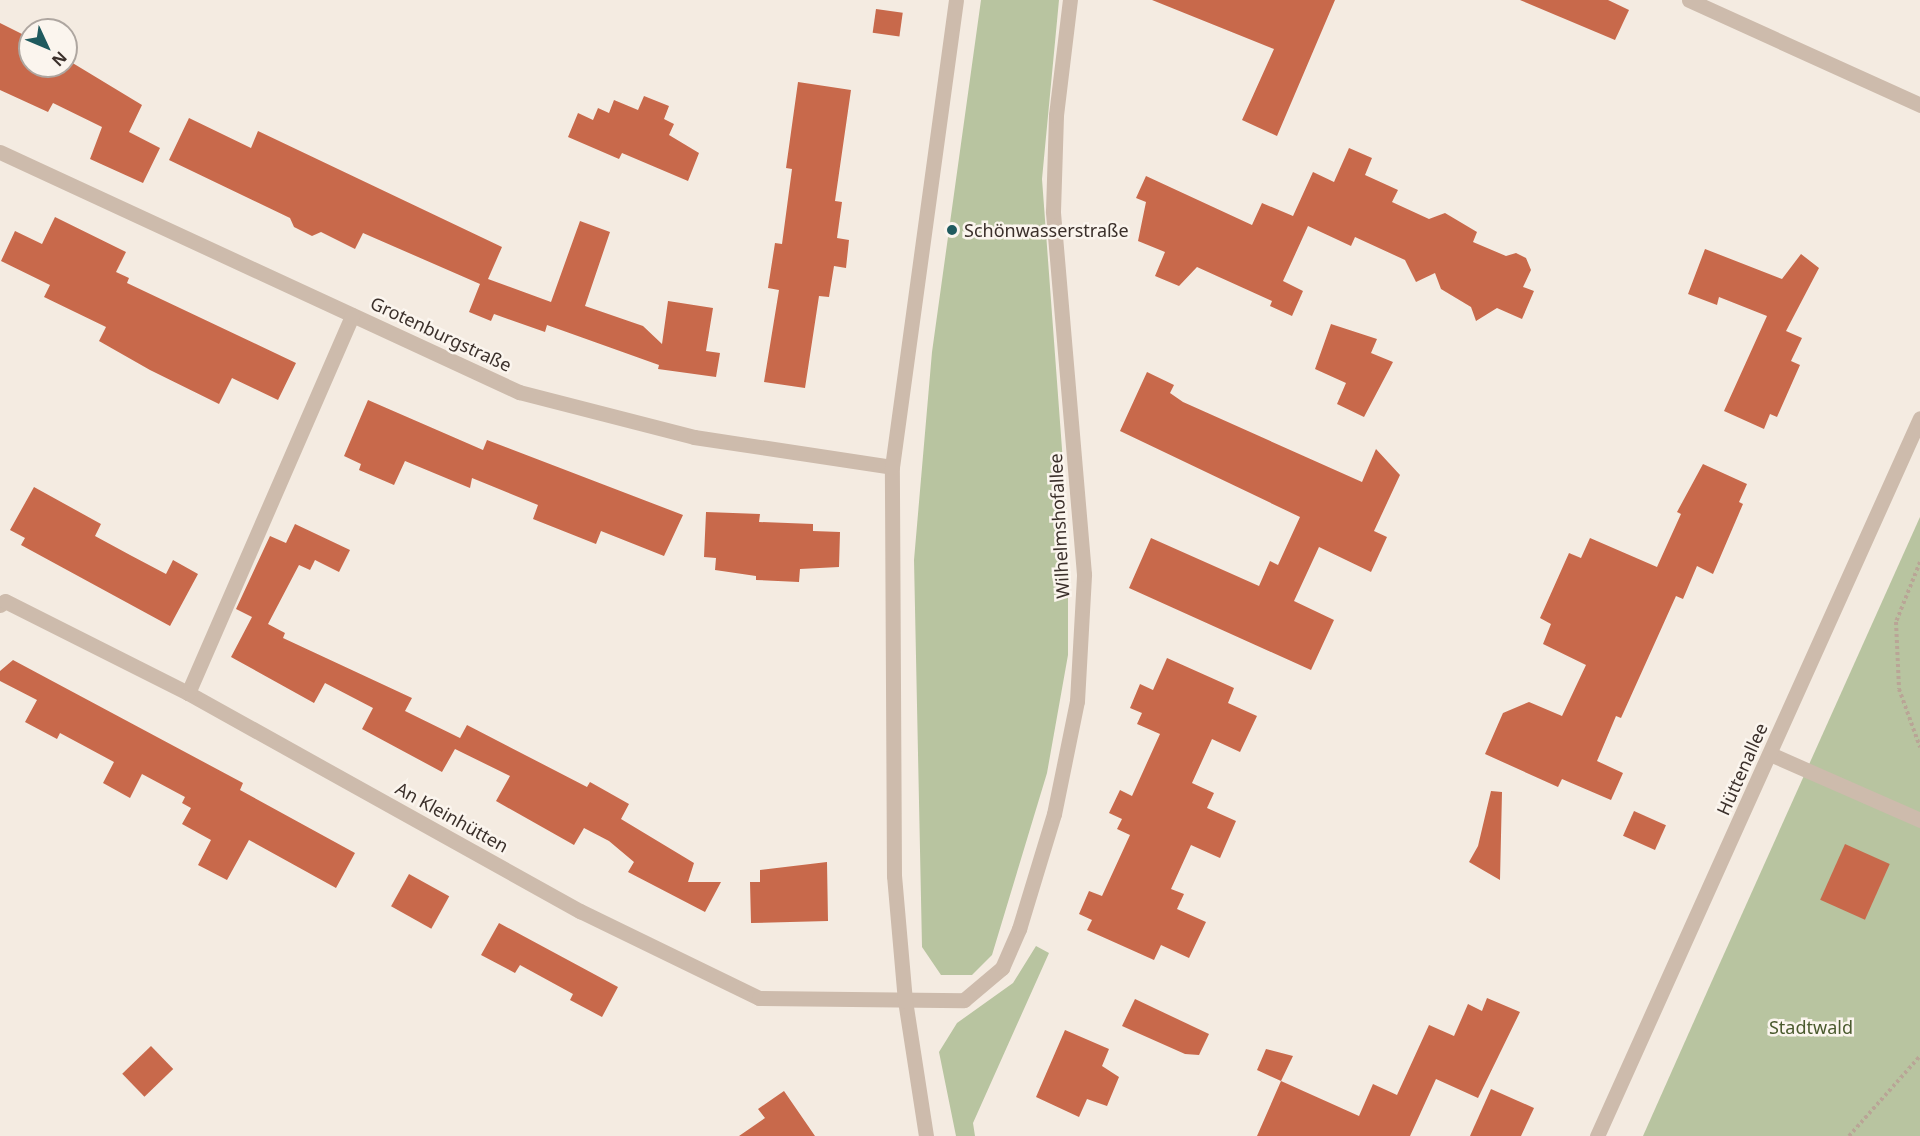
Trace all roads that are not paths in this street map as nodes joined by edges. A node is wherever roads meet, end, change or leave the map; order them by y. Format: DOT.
graph roads {
  1 [pos="956,0"];
  2 [pos="1070,0"];
  3 [pos="1689,0"];
  4 [pos="1920,105"];
  5 [pos="0,152"];
  6 [pos="352,315"];
  7 [pos="1920,418"];
  8 [pos="892,467"];
  9 [pos="0,605"];
  10 [pos="188,693"];
  11 [pos="1770,754"];
  12 [pos="1920,820"];
  13 [pos="905,1001"];
  14 [pos="927,1136"];
  15 [pos="1597,1136"];
  1 -- 8 [label="street"];
  2 -- 13 [label="street, Wilhelmshofallee"];
  3 -- 4 [label="street"];
  5 -- 6 [label="street, Grotenburgstraße"];
  6 -- 8 [label="street, Grotenburgstraße"];
  6 -- 10 [label="street"];
  7 -- 11 [label="street, Hüttenallee"];
  8 -- 13 [label="street"];
  9 -- 10 [label="street, An Kleinhütten"];
  10 -- 13 [label="street, An Kleinhütten"];
  11 -- 12 [label="street"];
  11 -- 15 [label="street, Hüttenallee"];
  13 -- 14 [label="street"];
}
